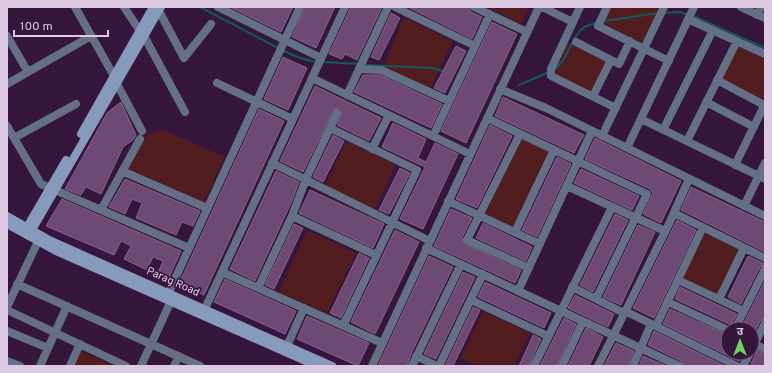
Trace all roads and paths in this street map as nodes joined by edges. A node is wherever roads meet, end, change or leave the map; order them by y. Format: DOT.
graph roads {
  1 [pos="75,7"];
  2 [pos="124,7"];
  3 [pos="218,7"];
  4 [pos="300,7"];
  5 [pos="345,7"];
  6 [pos="388,7"];
  7 [pos="394,7"];
  8 [pos="474,7"];
  9 [pos="541,7"];
  10 [pos="580,7"];
  11 [pos="607,7"];
  12 [pos="741,7"];
  13 [pos="158,8"];
  14 [pos="662,11"];
  15 [pos="761,13"];
  16 [pos="490,14"];
  17 [pos="691,14"];
  18 [pos="573,22"];
  19 [pos="211,24"];
  20 [pos="713,30"];
  21 [pos="527,32"];
  22 [pos="142,34"];
  23 [pos="7,36"];
  24 [pos="92,36"];
  25 [pos="737,41"];
  26 [pos="576,42"];
  27 [pos="630,42"];
  28 [pos="282,46"];
  29 [pos="475,46"];
  30 [pos="644,49"];
  31 [pos="765,54"];
  32 [pos="611,60"];
  33 [pos="669,60"];
  34 [pos="320,61"];
  35 [pos="361,65"];
  36 [pos="28,72"];
  37 [pos="312,78"];
  38 [pos="116,80"];
  39 [pos="717,80"];
  40 [pos="217,83"];
  41 [pos="7,84"];
  42 [pos="500,90"];
  43 [pos="347,95"];
  44 [pos="593,96"];
  45 [pos="449,101"];
  46 [pos="257,102"];
  47 [pos="706,102"];
  48 [pos="76,104"];
  49 [pos="765,104"];
  50 [pos="616,108"];
  51 [pos="185,112"];
  52 [pos="337,113"];
  53 [pos="389,115"];
  54 [pos="487,118"];
  55 [pos="293,119"];
  56 [pos="641,119"];
  57 [pos="7,126"];
  58 [pos="754,127"];
  59 [pos="330,128"];
  60 [pos="663,130"];
  61 [pos="592,131"];
  62 [pos="520,134"];
  63 [pos="433,136"];
  64 [pos="602,136"];
  65 [pos="14,138"];
  66 [pos="687,141"];
  67 [pos="372,148"];
  68 [pos="627,148"];
  69 [pos="554,150"];
  70 [pos="470,154"];
  71 [pos="578,162"];
  72 [pos="272,163"];
  73 [pos="765,163"];
  74 [pos="735,165"];
  75 [pos="122,171"];
  76 [pos="762,177"];
  77 [pos="306,179"];
  78 [pos="689,179"];
  79 [pos="567,186"];
  80 [pos="53,189"];
  81 [pos="448,201"];
  82 [pos="744,206"];
  83 [pos="612,207"];
  84 [pos="208,208"];
  85 [pos="101,210"];
  86 [pos="674,213"];
  87 [pos="479,215"];
  88 [pos="7,216"];
  89 [pos="292,216"];
  90 [pos="765,216"];
  91 [pos="634,217"];
  92 [pos="392,222"];
  93 [pos="7,224"];
  94 [pos="703,227"];
  95 [pos="28,231"];
  96 [pos="665,231"];
  97 [pos="515,232"];
  98 [pos="40,238"];
  99 [pos="428,244"];
  100 [pos="540,244"];
  101 [pos="190,248"];
  102 [pos="744,248"];
  103 [pos="376,255"];
  104 [pos="765,258"];
  105 [pos="460,264"];
  106 [pos="529,268"];
  107 [pos="765,269"];
  108 [pos="222,272"];
  109 [pos="483,274"];
  110 [pos="678,280"];
  111 [pos="17,284"];
  112 [pos="572,287"];
  113 [pos="258,288"];
  114 [pos="518,291"];
  115 [pos="169,292"];
  116 [pos="596,299"];
  117 [pos="719,299"];
  118 [pos="471,300"];
  119 [pos="171,301"];
  120 [pos="668,302"];
  121 [pos="67,306"];
  122 [pos="7,307"];
  123 [pos="304,308"];
  124 [pos="7,310"];
  125 [pos="560,311"];
  126 [pos="744,311"];
  127 [pos="204,312"];
  128 [pos="625,312"];
  129 [pos="583,321"];
  130 [pos="739,321"];
  131 [pos="765,323"];
  132 [pos="654,325"];
  133 [pos="343,326"];
  134 [pos="720,326"];
  135 [pos="7,331"];
  136 [pos="760,332"];
  137 [pos="55,333"];
  138 [pos="548,336"];
  139 [pos="613,336"];
  140 [pos="382,343"];
  141 [pos="80,344"];
  142 [pos="151,344"];
  143 [pos="287,346"];
  144 [pos="48,348"];
  145 [pos="641,349"];
  146 [pos="179,356"];
  147 [pos="416,356"];
  148 [pos="7,361"];
  149 [pos="20,366"];
  150 [pos="40,366"];
  151 [pos="70,366"];
  152 [pos="126,366"];
  153 [pos="141,366"];
  154 [pos="174,366"];
  155 [pos="200,366"];
  156 [pos="317,366"];
  157 [pos="332,366"];
  158 [pos="372,366"];
  159 [pos="412,366"];
  160 [pos="438,366"];
  161 [pos="534,366"];
  162 [pos="562,366"];
  163 [pos="598,366"];
  164 [pos="634,366"];
  165 [pos="678,366"];
  166 [pos="742,366"];
  1 -- 24 [label="street"];
  2 -- 22 [label="street"];
  3 -- 28 [label="street"];
  4 -- 28 [label="street"];
  5 -- 34 [label="street"];
  6 -- 35 [label="street"];
  7 -- 29 [label="street"];
  8 -- 16 [label="street"];
  9 -- 18 [label="street"];
  9 -- 21 [label="street"];
  10 -- 18 [label="street"];
  11 -- 27 [label="street"];
  12 -- 15 [label="street"];
  13 -- 19 [label="street"];
  13 -- 22 [label="street"];
  14 -- 30 [label="street"];
  16 -- 21 [label="street"];
  16 -- 29 [label="street"];
  17 -- 20 [label="street"];
  17 -- 33 [label="street"];
  18 -- 44 [label="street"];
  20 -- 25 [label="street"];
  20 -- 60 [label="street"];
  21 -- 42 [label="street"];
  22 -- 38 [label="street"];
  22 -- 51 [label="street"];
  23 -- 36 [label="street"];
  24 -- 36 [label="street"];
  24 -- 38 [label="street"];
  25 -- 31 [label="street"];
  25 -- 39 [label="street"];
  26 -- 32 [label="street"];
  27 -- 30 [label="street"];
  27 -- 32 [label="street"];
  28 -- 34 [label="street"];
  28 -- 46 [label="street"];
  29 -- 45 [label="street"];
  30 -- 33 [label="street"];
  30 -- 50 [label="street"];
  32 -- 44 [label="street"];
  33 -- 56 [label="street"];
  34 -- 37 [label="street"];
  35 -- 43 [label="street"];
  35 -- 45 [label="street"];
  36 -- 41 [label="street"];
  37 -- 43 [label="street"];
  37 -- 55 [label="street"];
  38 -- 75 [label="street"];
  38 -- 80 [label="street"];
  39 -- 47 [label="street"];
  39 -- 49 [label="street"];
  40 -- 46 [label="street"];
  42 -- 54 [label="street"];
  42 -- 61 [label="street"];
  43 -- 53 [label="street"];
  44 -- 50 [label="street"];
  45 -- 63 [label="street"];
  46 -- 55 [label="street"];
  46 -- 84 [label="street"];
  47 -- 58 [label="street"];
  47 -- 66 [label="street"];
  48 -- 65 [label="street"];
  49 -- 58 [label="street"];
  50 -- 64 [label="street"];
  52 -- 59 [label="street"];
  53 -- 63 [label="street"];
  53 -- 67 [label="street"];
  54 -- 62 [label="street"];
  54 -- 70 [label="street"];
  55 -- 72 [label="street"];
  56 -- 60 [label="street"];
  56 -- 68 [label="street"];
  57 -- 65 [label="street"];
  58 -- 74 [label="street"];
  59 -- 67 [label="street"];
  59 -- 77 [label="street"];
  60 -- 66 [label="street"];
  61 -- 64 [label="street"];
  61 -- 71 [label="street"];
  62 -- 69 [label="street"];
  62 -- 87 [label="street"];
  63 -- 70 [label="street"];
  64 -- 68 [label="street"];
  65 -- 80 [label="street"];
  66 -- 74 [label="street"];
  67 -- 92 [label="street"];
  68 -- 78 [label="street"];
  69 -- 71 [label="street"];
  69 -- 97 [label="street"];
  70 -- 81 [label="street"];
  71 -- 79 [label="street"];
  71 -- 91 [label="street"];
  72 -- 77 [label="street"];
  72 -- 108 [label="street"];
  73 -- 76 [label="street"];
  74 -- 76 [label="street"];
  75 -- 84 [label="street"];
  75 -- 85 [label="street"];
  76 -- 82 [label="street"];
  77 -- 89 [label="street"];
  77 -- 92 [label="street"];
  78 -- 82 [label="street"];
  78 -- 86 [label="street"];
  79 -- 83 [label="street"];
  79 -- 100 [label="street"];
  80 -- 85 [label="street"];
  80 -- 95 [label="street"];
  81 -- 87 [label="street"];
  81 -- 99 [label="street"];
  82 -- 90 [label="street"];
  83 -- 91 [label="street"];
  83 -- 112 [label="street"];
  84 -- 101 [label="street"];
  85 -- 101 [label="street"];
  86 -- 94 [label="street"];
  86 -- 96 [label="street"];
  87 -- 97 [label="street"];
  87 -- 106 [label="street"];
  88 -- 95 [label="street, Parag Road"];
  89 -- 103 [label="street"];
  89 -- 113 [label="street"];
  91 -- 96 [label="street"];
  91 -- 116 [label="street"];
  92 -- 99 [label="street"];
  92 -- 103 [label="street"];
  93 -- 95 [label="street, Parag Road"];
  94 -- 102 [label="street"];
  94 -- 110 [label="street"];
  95 -- 98 [label="street, Parag Road"];
  96 -- 128 [label="street"];
  97 -- 100 [label="street"];
  98 -- 111 [label="street"];
  98 -- 115 [label="street, Parag Road"];
  98 -- 119 [label="street, Parag Road"];
  99 -- 105 [label="street"];
  99 -- 140 [label="street"];
  100 -- 106 [label="street"];
  101 -- 115 [label="street"];
  102 -- 104 [label="street"];
  102 -- 117 [label="street"];
  103 -- 133 [label="street"];
  105 -- 109 [label="street"];
  105 -- 147 [label="street"];
  106 -- 114 [label="street"];
  107 -- 126 [label="street"];
  108 -- 113 [label="street"];
  108 -- 127 [label="street"];
  109 -- 114 [label="street"];
  109 -- 118 [label="street"];
  110 -- 117 [label="street"];
  110 -- 120 [label="street"];
  111 -- 121 [label="street"];
  111 -- 122 [label="street"];
  112 -- 116 [label="street"];
  112 -- 125 [label="street"];
  113 -- 123 [label="street"];
  114 -- 125 [label="street"];
  115 -- 127 [label="street, Parag Road"];
  116 -- 128 [label="street"];
  117 -- 126 [label="street"];
  118 -- 138 [label="street"];
  118 -- 160 [label="street"];
  119 -- 127 [label="street, Parag Road"];
  119 -- 142 [label="street"];
  120 -- 132 [label="street"];
  120 -- 134 [label="street"];
  121 -- 137 [label="street"];
  121 -- 142 [label="street"];
  123 -- 133 [label="street"];
  123 -- 143 [label="street"];
  124 -- 137 [label="street"];
  125 -- 129 [label="street"];
  125 -- 138 [label="street"];
  126 -- 130 [label="street"];
  127 -- 143 [label="street, Parag Road"];
  127 -- 156 [label="street, Parag Road"];
  128 -- 132 [label="street"];
  128 -- 139 [label="street"];
  129 -- 139 [label="street"];
  129 -- 162 [label="street"];
  131 -- 136 [label="street"];
  132 -- 145 [label="street"];
  132 -- 166 [label="street"];
  133 -- 140 [label="street"];
  135 -- 144 [label="street"];
  137 -- 141 [label="street"];
  137 -- 144 [label="street"];
  138 -- 161 [label="street"];
  139 -- 145 [label="street"];
  139 -- 163 [label="street"];
  140 -- 158 [label="street"];
  141 -- 151 [label="street"];
  141 -- 152 [label="street"];
  142 -- 146 [label="street"];
  142 -- 153 [label="street"];
  143 -- 157 [label="street, Parag Road"];
  144 -- 150 [label="street"];
  145 -- 164 [label="street"];
  145 -- 165 [label="street"];
  146 -- 154 [label="street"];
  146 -- 155 [label="street"];
  147 -- 159 [label="street"];
  147 -- 160 [label="street"];
  148 -- 149 [label="street"];
}
